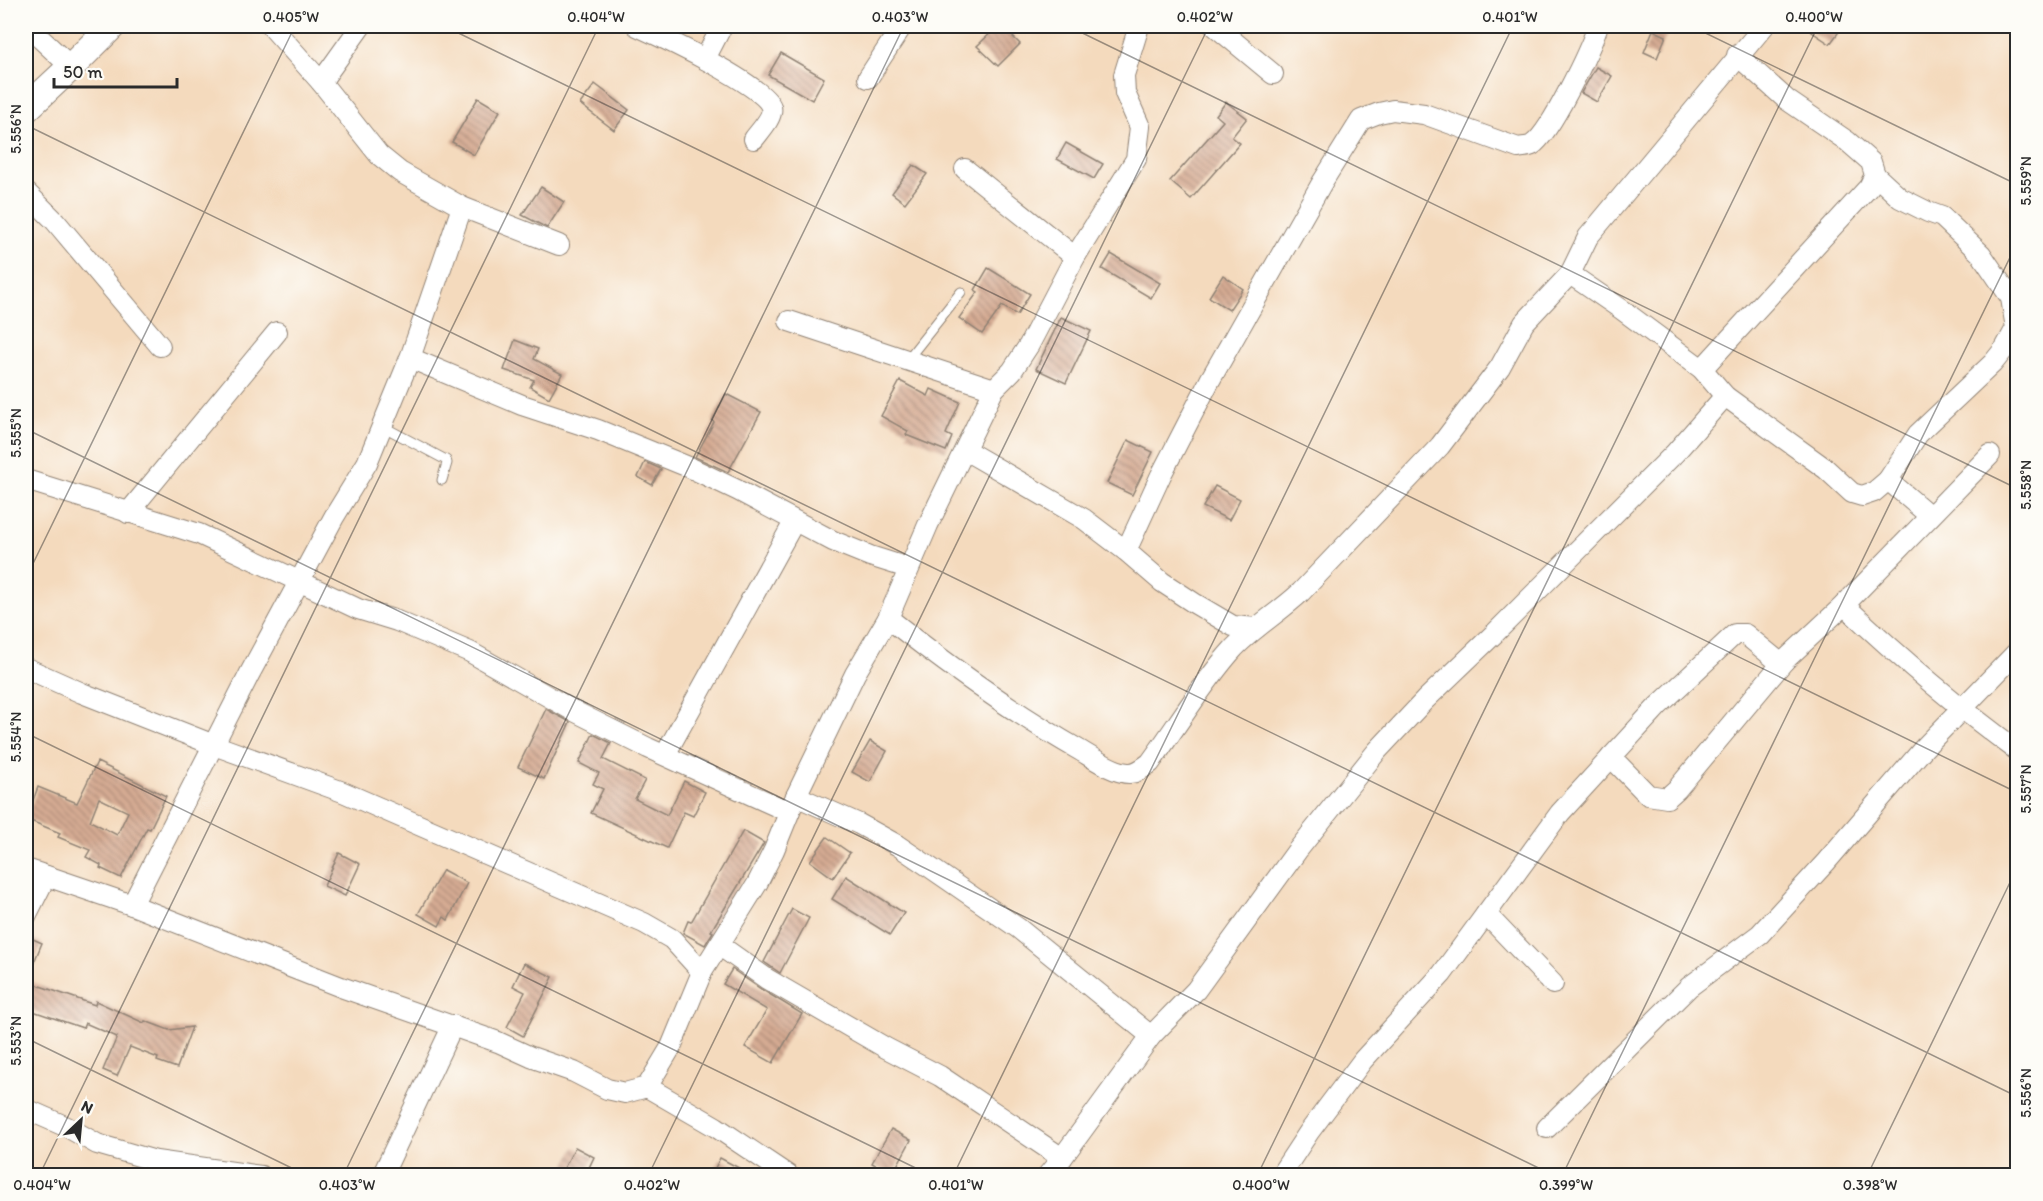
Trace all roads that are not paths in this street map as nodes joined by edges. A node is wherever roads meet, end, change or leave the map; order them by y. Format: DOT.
graph roads {
  1 [pos="27,26"];
  2 [pos="112,26"];
  3 [pos="271,26"];
  4 [pos="361,26"];
  5 [pos="637,26"];
  6 [pos="722,26"];
  7 [pos="902,26"];
  8 [pos="1139,26"];
  9 [pos="1215,26"];
  10 [pos="1598,26"];
  11 [pos="1764,26"];
  12 [pos="1737,55"];
  13 [pos="705,59"];
  14 [pos="71,67"];
  15 [pos="1273,74"];
  16 [pos="867,78"];
  17 [pos="321,82"];
  18 [pos="26,109"];
  19 [pos="754,139"];
  20 [pos="965,169"];
  21 [pos="1875,175"];
  22 [pos="26,192"];
  23 [pos="462,207"];
  24 [pos="559,245"];
  25 [pos="1075,257"];
  26 [pos="1570,274"];
  27 [pos="961,292"];
  28 [pos="789,321"];
  29 [pos="277,332"];
  30 [pos="160,346"];
  31 [pos="410,358"];
  32 [pos="907,360"];
  33 [pos="1702,369"];
  34 [pos="994,389"];
  35 [pos="1725,396"];
  36 [pos="382,426"];
  37 [pos="966,450"];
  38 [pos="1990,455"];
  39 [pos="26,480"];
  40 [pos="442,480"];
  41 [pos="1888,480"];
  42 [pos="128,513"];
  43 [pos="1930,516"];
  44 [pos="794,522"];
  45 [pos="1126,551"];
  46 [pos="908,568"];
  47 [pos="301,582"];
  48 [pos="1844,605"];
  49 [pos="888,618"];
  50 [pos="1256,628"];
  51 [pos="2018,651"];
  52 [pos="1784,661"];
  53 [pos="26,668"];
  54 [pos="1962,710"];
  55 [pos="214,745"];
  56 [pos="2018,751"];
  57 [pos="665,755"];
  58 [pos="1611,757"];
  59 [pos="792,804"];
  60 [pos="26,868"];
  61 [pos="46,876"];
  62 [pos="132,905"];
  63 [pos="1486,914"];
  64 [pos="26,916"];
  65 [pos="719,945"];
  66 [pos="702,972"];
  67 [pos="1553,984"];
  68 [pos="453,1025"];
  69 [pos="1151,1036"];
  70 [pos="647,1087"];
  71 [pos="26,1109"];
  72 [pos="1547,1128"];
  73 [pos="1062,1158"];
  74 [pos="261,1176"];
  75 [pos="382,1176"];
  76 [pos="789,1176"];
  77 [pos="1047,1176"];
  78 [pos="1280,1176"];
  1 -- 14 [label="street"];
  2 -- 14 [label="street"];
  3 -- 17 [label="street"];
  4 -- 17 [label="street"];
  5 -- 13 [label="street"];
  6 -- 13 [label="street"];
  7 -- 16 [label="street"];
  8 -- 25 [label="street"];
  9 -- 15 [label="street"];
  10 -- 45 [label="street"];
  11 -- 12 [label="street"];
  12 -- 21 [label="street"];
  12 -- 26 [label="street"];
  13 -- 19 [label="street"];
  14 -- 18 [label="street"];
  17 -- 23 [label="street"];
  20 -- 25 [label="street"];
  21 -- 33 [label="street"];
  21 -- 41 [label="street"];
  22 -- 30 [label="street"];
  23 -- 24 [label="street"];
  23 -- 31 [label="street"];
  25 -- 34 [label="street"];
  26 -- 33 [label="street"];
  26 -- 50 [label="street"];
  27 -- 32 [label="lane"];
  28 -- 32 [label="street"];
  29 -- 42 [label="street"];
  31 -- 36 [label="street"];
  31 -- 44 [label="street"];
  32 -- 34 [label="street"];
  33 -- 35 [label="street"];
  34 -- 37 [label="street"];
  35 -- 41 [label="street"];
  35 -- 69 [label="street"];
  36 -- 40 [label="lane"];
  36 -- 47 [label="street"];
  37 -- 45 [label="street"];
  37 -- 46 [label="street"];
  38 -- 43 [label="street"];
  39 -- 42 [label="street"];
  41 -- 43 [label="street"];
  42 -- 47 [label="street"];
  43 -- 48 [label="street"];
  44 -- 46 [label="street"];
  44 -- 57 [label="street"];
  45 -- 50 [label="street"];
  46 -- 49 [label="street"];
  47 -- 55 [label="street"];
  47 -- 57 [label="street"];
  48 -- 52 [label="street"];
  48 -- 54 [label="street"];
  49 -- 50 [label="street"];
  49 -- 59 [label="street"];
  51 -- 54 [label="street"];
  52 -- 58 [label="street"];
  52 -- 58 [label="street"];
  53 -- 55 [label="street"];
  54 -- 56 [label="street"];
  54 -- 72 [label="street"];
  55 -- 62 [label="street"];
  55 -- 66 [label="street"];
  57 -- 59 [label="street"];
  58 -- 63 [label="street"];
  59 -- 65 [label="street"];
  59 -- 69 [label="street"];
  60 -- 61 [label="street"];
  61 -- 62 [label="street"];
  61 -- 64 [label="street"];
  62 -- 68 [label="street"];
  63 -- 67 [label="street"];
  63 -- 78 [label="street"];
  65 -- 66 [label="street"];
  65 -- 73 [label="street"];
  66 -- 70 [label="street"];
  68 -- 70 [label="street"];
  68 -- 75 [label="street"];
  69 -- 73 [label="street"];
  70 -- 76 [label="street"];
  71 -- 74 [label="street"];
  73 -- 77 [label="street"];
}
